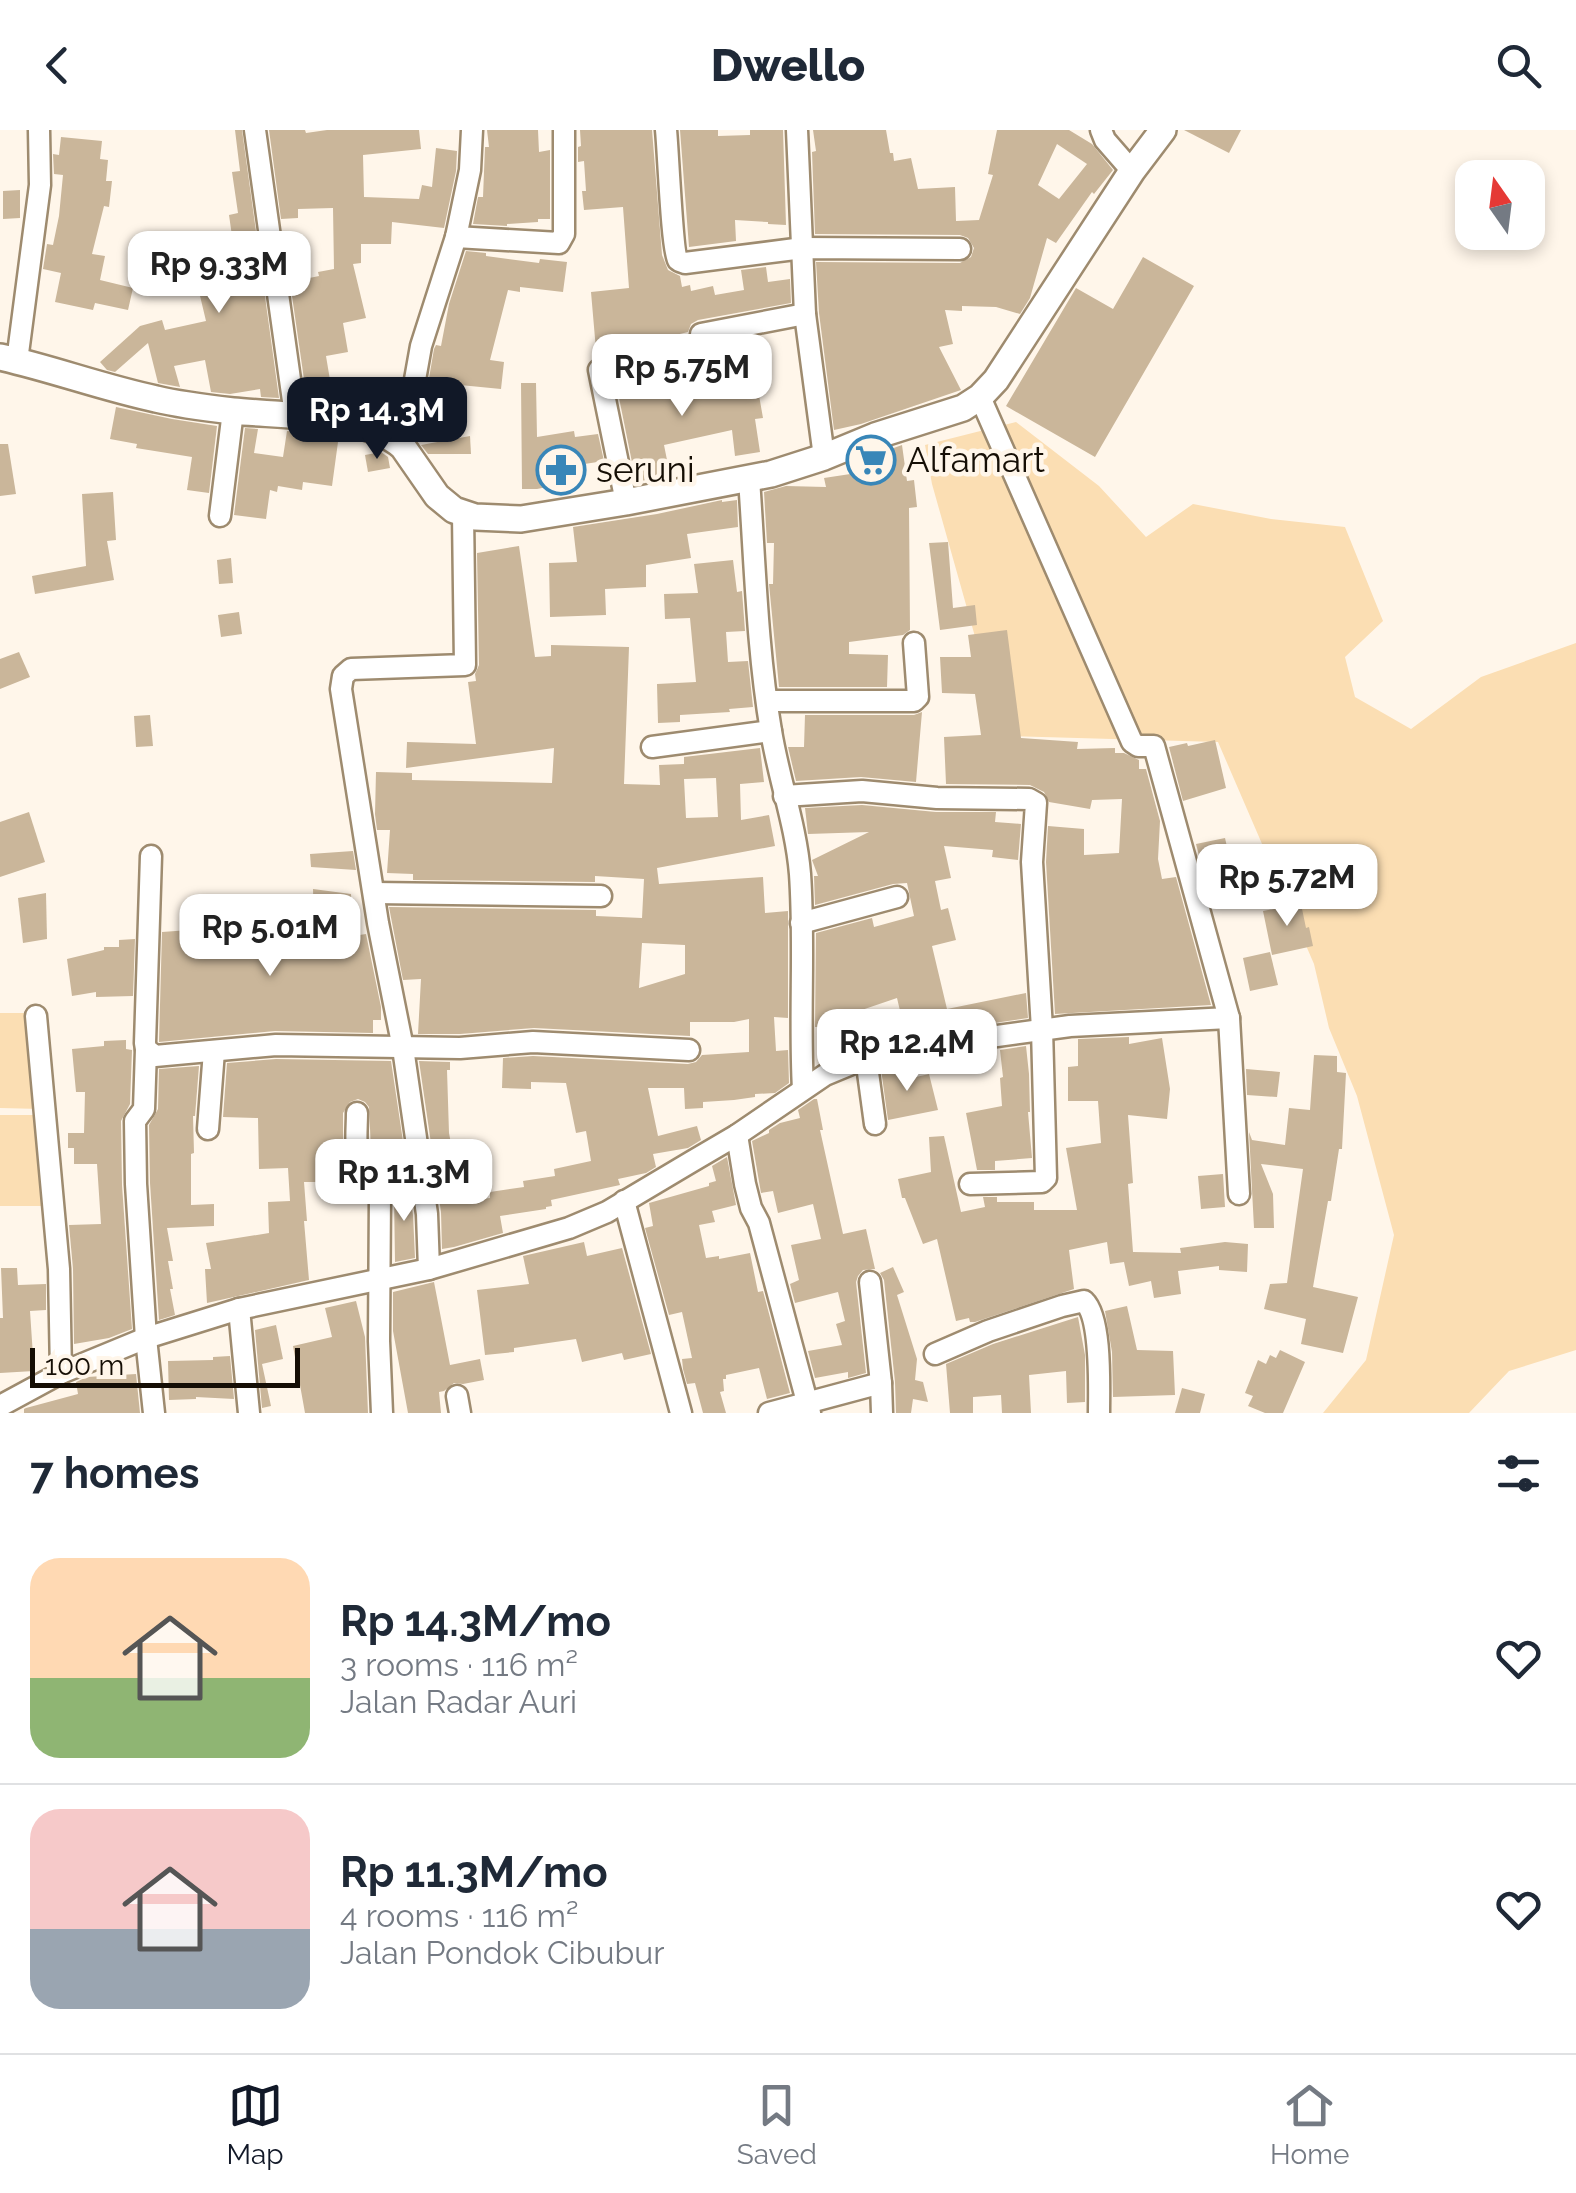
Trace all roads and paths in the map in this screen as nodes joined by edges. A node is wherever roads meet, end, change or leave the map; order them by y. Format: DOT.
graph roads {
  1 [pos="39,130"];
  2 [pos="255,130"];
  3 [pos="472,130"];
  4 [pos="564,130"];
  5 [pos="666,130"];
  6 [pos="797,130"];
  7 [pos="1100,130"];
  8 [pos="1163,130"];
  9 [pos="1132,170"];
  10 [pos="456,238"];
  11 [pos="804,248"];
  12 [pos="960,250"];
  13 [pos="806,314"];
  14 [pos="701,334"];
  15 [pos="663,354"];
  16 [pos="8,359"];
  17 [pos="980,397"];
  18 [pos="233,411"];
  19 [pos="295,414"];
  20 [pos="403,447"];
  21 [pos="824,458"];
  22 [pos="749,479"];
  23 [pos="626,502"];
  24 [pos="463,514"];
  25 [pos="220,516"];
  26 [pos="914,643"];
  27 [pos="767,701"];
  28 [pos="771,732"];
  29 [pos="652,746"];
  30 [pos="784,796"];
  31 [pos="151,856"];
  32 [pos="374,893"];
  33 [pos="601,896"];
  34 [pos="898,896"];
  35 [pos="801,923"];
  36 [pos="36,1016"];
  37 [pos="1230,1018"];
  38 [pos="1042,1029"];
  39 [pos="403,1048"];
  40 [pos="146,1049"];
  41 [pos="689,1050"];
  42 [pos="214,1051"];
  43 [pos="866,1058"];
  44 [pos="803,1089"];
  45 [pos="357,1113"];
  46 [pos="876,1124"];
  47 [pos="208,1129"];
  48 [pos="736,1135"];
  49 [pos="970,1184"];
  50 [pos="1240,1194"];
  51 [pos="624,1201"];
  52 [pos="430,1269"];
  53 [pos="380,1280"];
  54 [pos="870,1282"];
  55 [pos="239,1309"];
  56 [pos="146,1338"];
  57 [pos="935,1354"];
  58 [pos="62,1372"];
  59 [pos="881,1384"];
  60 [pos="0,1406"];
  61 [pos="808,1408"];
  62 [pos="154,1413"];
  63 [pos="249,1413"];
  64 [pos="382,1413"];
  65 [pos="681,1413"];
  66 [pos="769,1413"];
  67 [pos="882,1413"];
  68 [pos="1099,1413"];
  1 -- 16 [label="street"];
  2 -- 19 [label="street"];
  3 -- 10 [label="street"];
  4 -- 10 [label="street"];
  5 -- 11 [label="street"];
  6 -- 11 [label="street"];
  7 -- 9 [label="street"];
  8 -- 9 [label="main road"];
  9 -- 17 [label="main road"];
  10 -- 20 [label="street"];
  11 -- 12 [label="street"];
  11 -- 13 [label="street"];
  13 -- 14 [label="street"];
  13 -- 21 [label="street"];
  15 -- 23 [label="street"];
  16 -- 18 [label="main road"];
  17 -- 21 [label="main road"];
  17 -- 37 [label="street"];
  18 -- 19 [label="main road"];
  18 -- 25 [label="street"];
  19 -- 20 [label="main road"];
  20 -- 24 [label="main road"];
  21 -- 22 [label="main road"];
  22 -- 23 [label="main road"];
  22 -- 27 [label="street"];
  23 -- 24 [label="main road"];
  24 -- 32 [label="street"];
  26 -- 27 [label="street"];
  27 -- 28 [label="street"];
  28 -- 29 [label="street"];
  28 -- 30 [label="street"];
  30 -- 35 [label="street"];
  30 -- 38 [label="street"];
  31 -- 40 [label="street"];
  32 -- 33 [label="street"];
  32 -- 39 [label="street"];
  34 -- 35 [label="street"];
  35 -- 44 [label="street"];
  36 -- 58 [label="street"];
  37 -- 38 [label="street"];
  37 -- 50 [label="street"];
  38 -- 43 [label="street"];
  38 -- 49 [label="street"];
  39 -- 41 [label="street"];
  39 -- 42 [label="street"];
  39 -- 52 [label="street"];
  40 -- 42 [label="street"];
  40 -- 56 [label="street"];
  42 -- 47 [label="street"];
  43 -- 44 [label="street"];
  43 -- 46 [label="street"];
  44 -- 48 [label="street"];
  45 -- 53 [label="street"];
  48 -- 51 [label="street"];
  48 -- 61 [label="street"];
  51 -- 52 [label="street"];
  51 -- 65 [label="street"];
  52 -- 53 [label="street"];
  53 -- 55 [label="street"];
  53 -- 64 [label="street"];
  54 -- 59 [label="street"];
  55 -- 56 [label="street"];
  55 -- 63 [label="street"];
  56 -- 58 [label="street"];
  56 -- 62 [label="street"];
  57 -- 68 [label="street"];
  58 -- 60 [label="street"];
  59 -- 61 [label="street"];
  59 -- 67 [label="street"];
  61 -- 66 [label="street"];
}
